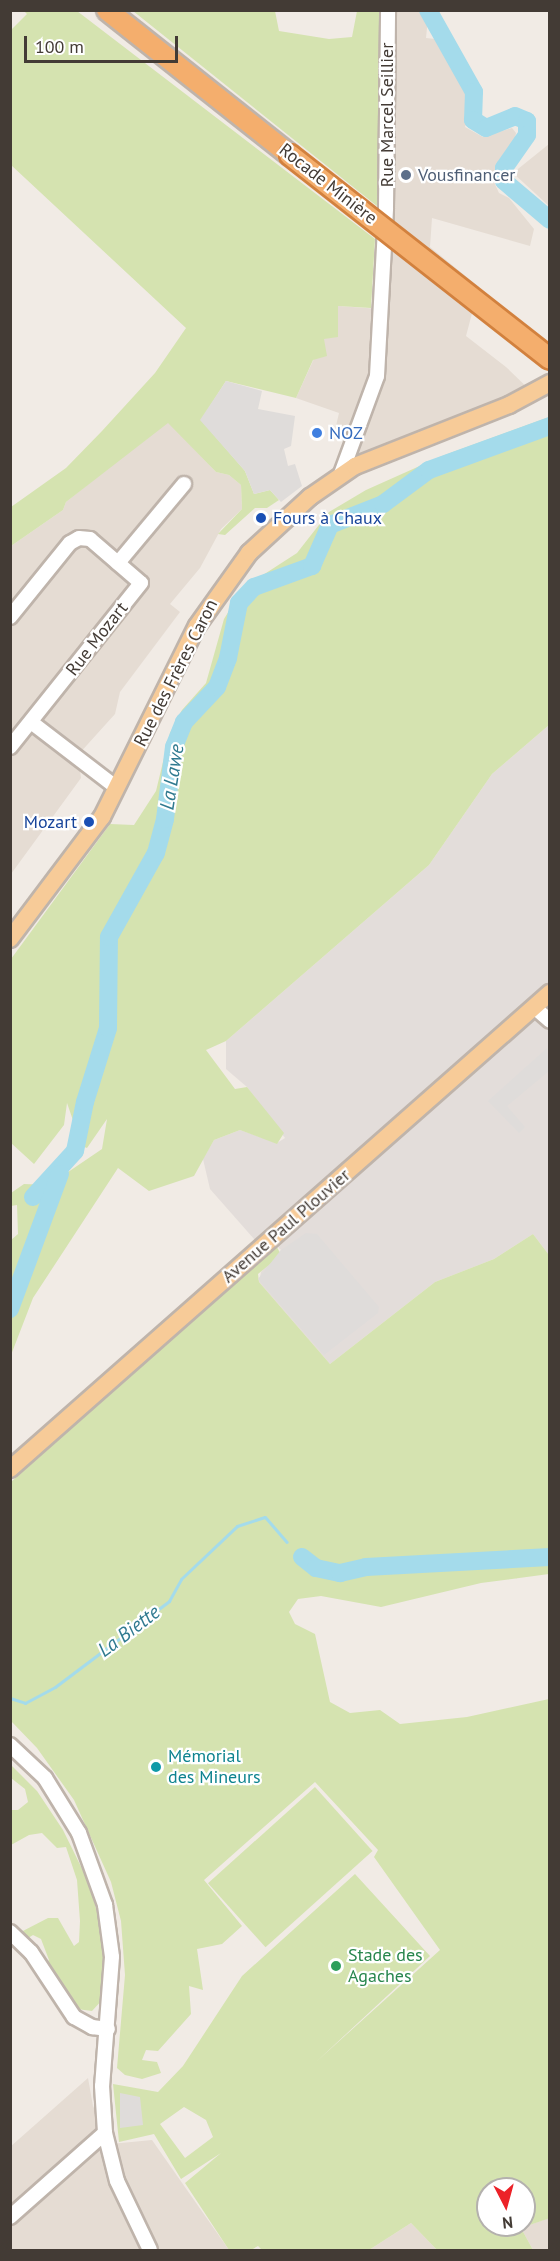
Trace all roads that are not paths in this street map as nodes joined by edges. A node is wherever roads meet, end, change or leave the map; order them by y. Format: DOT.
graph roads {
  1 [pos="106,10"];
  2 [pos="388,10"];
  3 [pos="549,359"];
  4 [pos="549,383"];
  5 [pos="358,433"];
  6 [pos="369,460"];
  7 [pos="341,474"];
  8 [pos="184,484"];
  9 [pos="118,563"];
  10 [pos="10,617"];
  11 [pos="31,722"];
  12 [pos="10,747"];
  13 [pos="117,788"];
  14 [pos="10,939"];
  15 [pos="549,993"];
  16 [pos="534,1007"];
  17 [pos="549,1021"];
  18 [pos="14,1463"];
  19 [pos="10,1745"];
  20 [pos="10,1932"];
  21 [pos="108,2029"];
  22 [pos="105,2133"];
  23 [pos="10,2217"];
  24 [pos="150,2250"];
  1 -- 3 [label="highway, Rocade Minière, bridge"];
  2 -- 5 [label="street, Rue Marcel Seillier"];
  4 -- 6 [label="main road, Rue des Frères Caron"];
  5 -- 6 [label="street"];
  5 -- 7 [label="street, Rue Marcel Seillier"];
  6 -- 7 [label="main road, Rue des Frères Caron"];
  7 -- 13 [label="main road, Rue des Frères Caron"];
  8 -- 9 [label="street"];
  9 -- 10 [label="street, Rue Mozart"];
  9 -- 11 [label="street, Rue Mozart"];
  11 -- 12 [label="street, Rue Mozart"];
  11 -- 13 [label="street"];
  13 -- 14 [label="main road, Rue des Frères Caron"];
  15 -- 16 [label="main road, Avenue Paul Plouvier"];
  16 -- 17 [label="street"];
  16 -- 18 [label="main road, Avenue Paul Plouvier"];
  19 -- 21 [label="street"];
  20 -- 21 [label="street"];
  21 -- 22 [label="street"];
  22 -- 23 [label="street"];
  22 -- 24 [label="street"];
}
